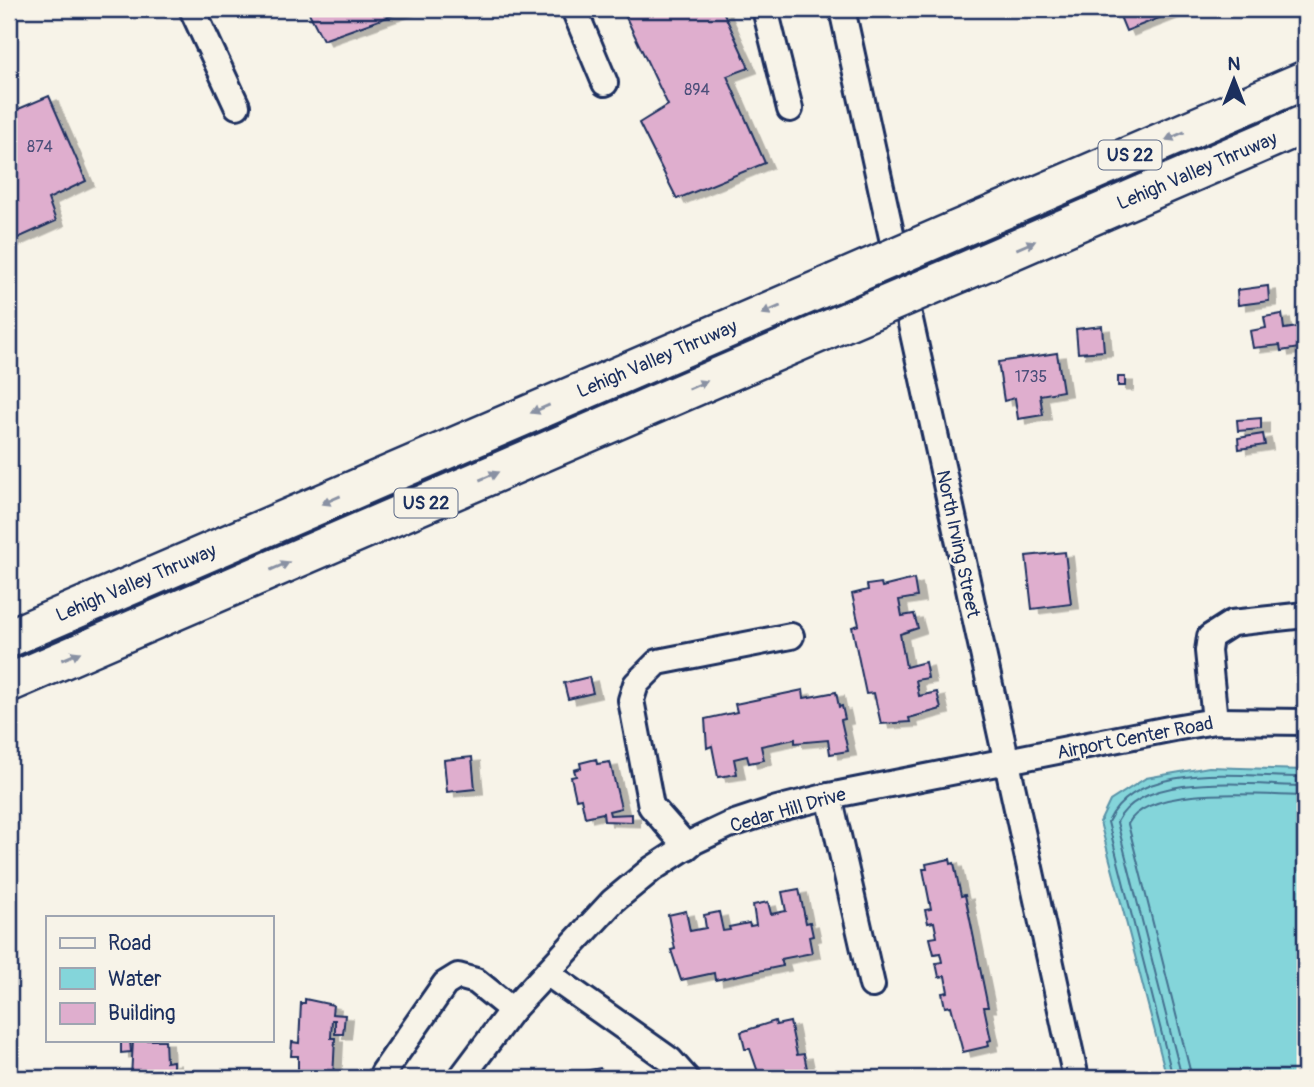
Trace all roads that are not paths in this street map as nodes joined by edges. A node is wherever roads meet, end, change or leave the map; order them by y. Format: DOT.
graph roads {
  1 [pos="192,9"];
  2 [pos="574,9"];
  3 [pos="765,9"];
  4 [pos="842,9"];
  5 [pos="1305,80"];
  6 [pos="605,83"];
  7 [pos="237,106"];
  8 [pos="790,109"];
  9 [pos="1305,124"];
  10 [pos="1305,615"];
  11 [pos="791,636"];
  12 [pos="9,638"];
  13 [pos="9,683"];
  14 [pos="1215,721"];
  15 [pos="1305,722"];
  16 [pos="1007,762"];
  17 [pos="829,796"];
  18 [pos="687,847"];
  19 [pos="547,973"];
  20 [pos="872,985"];
  21 [pos="512,1010"];
  22 [pos="383,1073"];
  23 [pos="464,1077"];
  24 [pos="686,1078"];
  25 [pos="1076,1078"];
  1 -- 7 [label="street"];
  2 -- 6 [label="street"];
  3 -- 8 [label="street"];
  4 -- 16 [label="street, North Irving Street"];
  5 -- 12 [label="highway, Lehigh Valley Thruway / US 22, one-way, bridge"];
  13 -- 9 [label="highway, Lehigh Valley Thruway / US 22, one-way, bridge"];
  10 -- 14 [label="street"];
  11 -- 18 [label="street"];
  14 -- 15 [label="street, Airport Center Road"];
  14 -- 16 [label="street, Airport Center Road"];
  16 -- 17 [label="street, Cedar Hill Drive"];
  16 -- 25 [label="street, North Irving Street"];
  17 -- 18 [label="street, Cedar Hill Drive"];
  17 -- 20 [label="street"];
  18 -- 19 [label="street, Cedar Hill Drive"];
  19 -- 21 [label="street, Cedar Hill Drive"];
  19 -- 24 [label="street"];
  21 -- 22 [label="street"];
  21 -- 23 [label="street, Cedar Hill Drive"];
}
